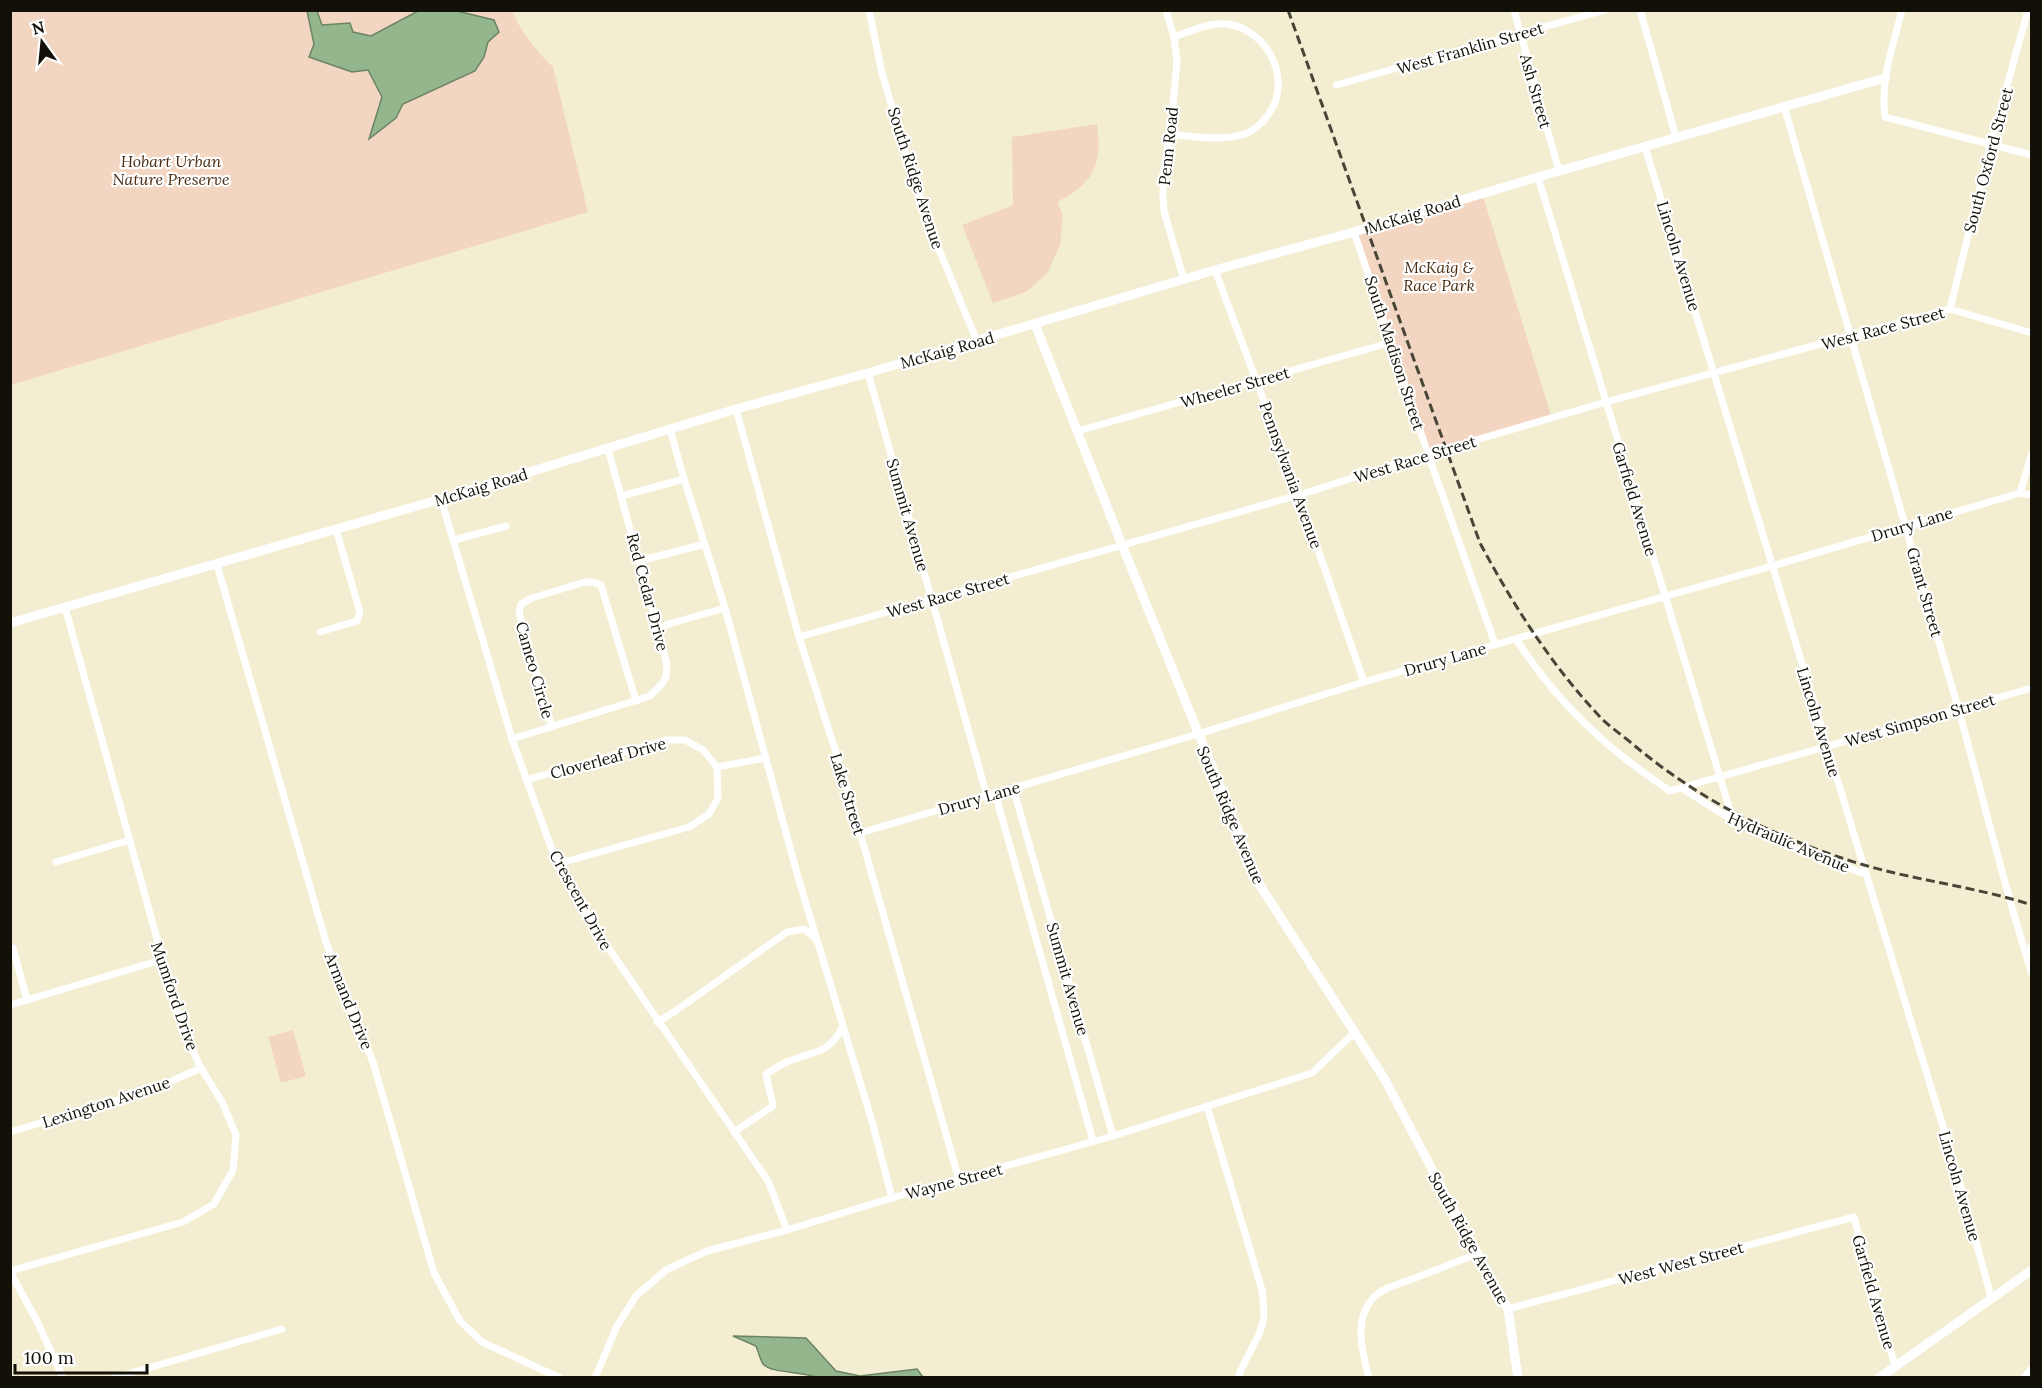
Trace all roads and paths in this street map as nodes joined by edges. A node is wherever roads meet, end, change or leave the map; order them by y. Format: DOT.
graph roads {
  1 [pos="870,10"];
  2 [pos="1166,10"];
  3 [pos="1514,10"];
  4 [pos="1605,10"];
  5 [pos="1640,10"];
  6 [pos="1902,10"];
  7 [pos="2028,10"];
  8 [pos="1520,33"];
  9 [pos="1174,36"];
  10 [pos="1885,78"];
  11 [pos="1336,85"];
  12 [pos="1784,106"];
  13 [pos="1170,134"];
  14 [pos="1676,137"];
  15 [pos="1991,143"];
  16 [pos="1645,147"];
  17 [pos="2031,155"];
  18 [pos="1559,171"];
  19 [pos="1538,177"];
  20 [pos="1354,232"];
  21 [pos="1215,270"];
  22 [pos="1184,280"];
  23 [pos="1950,309"];
  24 [pos="1035,324"];
  25 [pos="2031,333"];
  26 [pos="1849,336"];
  27 [pos="977,341"];
  28 [pos="1392,342"];
  29 [pos="1715,372"];
  30 [pos="868,373"];
  31 [pos="1256,382"];
  32 [pos="1606,402"];
  33 [pos="736,409"];
  34 [pos="670,429"];
  35 [pos="1078,431"];
  36 [pos="608,449"];
  37 [pos="2031,453"];
  38 [pos="1428,454"];
  39 [pos="684,479"];
  40 [pos="2020,492"];
  41 [pos="1299,495"];
  42 [pos="2031,495"];
  43 [pos="622,496"];
  44 [pos="441,499"];
  45 [pos="506,526"];
  46 [pos="1906,526"];
  47 [pos="336,529"];
  48 [pos="453,540"];
  49 [pos="705,544"];
  50 [pos="1122,545"];
  51 [pos="639,561"];
  52 [pos="217,565"];
  53 [pos="1772,566"];
  54 [pos="1664,596"];
  55 [pos="932,600"];
  56 [pos="65,607"];
  57 [pos="724,608"];
  58 [pos="10,622"];
  59 [pos="658,627"];
  60 [pos="320,632"];
  61 [pos="799,637"];
  62 [pos="1516,639"];
  63 [pos="1495,644"];
  64 [pos="1364,682"];
  65 [pos="2031,688"];
  66 [pos="636,701"];
  67 [pos="1959,710"];
  68 [pos="552,727"];
  69 [pos="1198,734"];
  70 [pos="512,739"];
  71 [pos="1826,747"];
  72 [pos="765,758"];
  73 [pos="717,767"];
  74 [pos="1722,778"];
  75 [pos="526,780"];
  76 [pos="1013,788"];
  77 [pos="1682,788"];
  78 [pos="991,794"];
  79 [pos="1733,820"];
  80 [pos="860,833"];
  81 [pos="130,840"];
  82 [pos="56,862"];
  83 [pos="557,864"];
  84 [pos="1866,874"];
  85 [pos="816,939"];
  86 [pos="2031,945"];
  87 [pos="13,948"];
  88 [pos="161,960"];
  89 [pos="2028,963"];
  90 [pos="2031,974"];
  91 [pos="27,1000"];
  92 [pos="10,1005"];
  93 [pos="657,1022"];
  94 [pos="843,1027"];
  95 [pos="1355,1032"];
  96 [pos="201,1068"];
  97 [pos="1207,1106"];
  98 [pos="10,1132"];
  99 [pos="734,1132"];
  100 [pos="1113,1136"];
  101 [pos="1093,1142"];
  102 [pos="959,1180"];
  103 [pos="892,1198"];
  104 [pos="1854,1217"];
  105 [pos="787,1230"];
  106 [pos="1477,1254"];
  107 [pos="2031,1270"];
  108 [pos="10,1272"];
  109 [pos="1991,1297"];
  110 [pos="1509,1309"];
  111 [pos="282,1329"];
  112 [pos="1895,1366"];
  113 [pos="2031,1368"];
  114 [pos="63,1377"];
  115 [pos="114,1377"];
  116 [pos="560,1377"];
  117 [pos="596,1377"];
  118 [pos="1238,1377"];
  119 [pos="1369,1377"];
  120 [pos="1518,1377"];
  121 [pos="1879,1377"];
  122 [pos="2024,1377"];
  1 -- 27 [label="street, South Ridge Avenue"];
  2 -- 9 [label="street, Penn Road"];
  3 -- 8 [label="street, Ash Street"];
  4 -- 8 [label="street, West Franklin Street"];
  5 -- 14 [label="street"];
  6 -- 10 [label="street"];
  7 -- 15 [label="street, South Oxford Street"];
  8 -- 11 [label="street, West Franklin Street"];
  8 -- 18 [label="street, Ash Street"];
  9 -- 13 [label="street, Penn Road"];
  9 -- 13 [label="street"];
  10 -- 12 [label="street, McKaig Road"];
  10 -- 15 [label="street"];
  12 -- 14 [label="street, McKaig Road"];
  12 -- 26 [label="street, Grant Street"];
  13 -- 22 [label="street, Penn Road"];
  14 -- 16 [label="street, McKaig Road"];
  15 -- 17 [label="street"];
  15 -- 23 [label="street, South Oxford Street"];
  16 -- 18 [label="street, McKaig Road"];
  16 -- 29 [label="street, Lincoln Avenue"];
  18 -- 19 [label="street, McKaig Road"];
  19 -- 20 [label="street, McKaig Road"];
  19 -- 32 [label="street, Garfield Avenue"];
  20 -- 21 [label="street, McKaig Road"];
  20 -- 28 [label="street, South Madison Street"];
  21 -- 22 [label="street, McKaig Road"];
  21 -- 31 [label="street, Pennsylvania Avenue"];
  22 -- 24 [label="street, McKaig Road"];
  23 -- 25 [label="street, West Race Street"];
  23 -- 26 [label="street, West Race Street"];
  24 -- 27 [label="street, McKaig Road"];
  24 -- 35 [label="street, South Ridge Avenue"];
  26 -- 29 [label="street, West Race Street"];
  26 -- 46 [label="street, Grant Street"];
  27 -- 30 [label="street, McKaig Road"];
  28 -- 31 [label="street, Wheeler Street"];
  28 -- 38 [label="street, South Madison Street"];
  29 -- 32 [label="street, West Race Street"];
  29 -- 53 [label="street, Lincoln Avenue"];
  30 -- 33 [label="street, McKaig Road"];
  30 -- 55 [label="street, Summit Avenue"];
  31 -- 35 [label="street, Wheeler Street"];
  31 -- 41 [label="street, Pennsylvania Avenue"];
  32 -- 38 [label="street, West Race Street"];
  32 -- 54 [label="street, Garfield Avenue"];
  33 -- 34 [label="street, McKaig Road"];
  33 -- 61 [label="street, Lake Street"];
  34 -- 36 [label="street, McKaig Road"];
  34 -- 39 [label="street"];
  35 -- 50 [label="street, South Ridge Avenue"];
  36 -- 43 [label="street, Red Cedar Drive"];
  36 -- 44 [label="street, McKaig Road"];
  37 -- 40 [label="street"];
  38 -- 41 [label="street, West Race Street"];
  38 -- 63 [label="street, South Madison Street"];
  39 -- 43 [label="street"];
  39 -- 49 [label="street"];
  40 -- 42 [label="street"];
  40 -- 46 [label="street, Drury Lane"];
  41 -- 50 [label="street, West Race Street"];
  41 -- 64 [label="street, Pennsylvania Avenue"];
  43 -- 51 [label="street, Red Cedar Drive"];
  44 -- 47 [label="street, McKaig Road"];
  44 -- 48 [label="street, Crescent Drive"];
  45 -- 48 [label="street"];
  46 -- 53 [label="street, Drury Lane"];
  46 -- 67 [label="street, Grant Street"];
  47 -- 52 [label="street, McKaig Road"];
  47 -- 60 [label="street"];
  48 -- 70 [label="street, Crescent Drive"];
  49 -- 51 [label="street"];
  49 -- 57 [label="street"];
  50 -- 55 [label="street, West Race Street"];
  50 -- 69 [label="street, South Ridge Avenue"];
  51 -- 59 [label="street, Red Cedar Drive"];
  52 -- 56 [label="street, McKaig Road"];
  52 -- 116 [label="street, Armand Drive"];
  53 -- 54 [label="street, Drury Lane"];
  53 -- 71 [label="street, Lincoln Avenue"];
  54 -- 62 [label="street, Drury Lane"];
  54 -- 74 [label="street, Garfield Avenue"];
  55 -- 61 [label="street, West Race Street"];
  55 -- 78 [label="street, Summit Avenue"];
  56 -- 58 [label="street, McKaig Road"];
  56 -- 81 [label="street, Mumford Drive"];
  57 -- 59 [label="street"];
  57 -- 72 [label="street"];
  59 -- 66 [label="street, Red Cedar Drive"];
  61 -- 80 [label="street, Lake Street"];
  62 -- 63 [label="street, Drury Lane"];
  62 -- 77 [label="street, West Simpson Street"];
  63 -- 64 [label="street, Drury Lane"];
  64 -- 69 [label="street, Drury Lane"];
  65 -- 67 [label="street, West Simpson Street"];
  66 -- 68 [label="street, Red Cedar Drive"];
  66 -- 68 [label="street, Cameo Circle"];
  67 -- 71 [label="street, West Simpson Street"];
  67 -- 89 [label="street, Grant Street"];
  68 -- 70 [label="street, Red Cedar Drive"];
  69 -- 76 [label="street, Drury Lane"];
  69 -- 95 [label="street, South Ridge Avenue"];
  70 -- 75 [label="street, Crescent Drive"];
  71 -- 74 [label="street, West Simpson Street"];
  71 -- 84 [label="street, Lincoln Avenue"];
  72 -- 73 [label="street"];
  72 -- 85 [label="street"];
  73 -- 75 [label="street, Cloverleaf Drive"];
  73 -- 83 [label="street"];
  74 -- 77 [label="street, West Simpson Street"];
  74 -- 79 [label="street, Garfield Avenue"];
  75 -- 83 [label="street, Crescent Drive"];
  76 -- 78 [label="street, Drury Lane"];
  76 -- 100 [label="street, Summit Avenue"];
  77 -- 79 [label="street, Hydraulic Avenue"];
  78 -- 80 [label="street, Drury Lane"];
  78 -- 101 [label="street, Summit Avenue"];
  79 -- 84 [label="street, Hydraulic Avenue"];
  80 -- 102 [label="street, Lake Street"];
  81 -- 82 [label="street"];
  81 -- 88 [label="street, Mumford Drive"];
  83 -- 93 [label="street, Crescent Drive"];
  84 -- 109 [label="street, Lincoln Avenue"];
  85 -- 93 [label="street"];
  85 -- 94 [label="street"];
  86 -- 89 [label="street"];
  87 -- 91 [label="street"];
  88 -- 91 [label="street"];
  88 -- 96 [label="street, Mumford Drive"];
  89 -- 90 [label="street, Grant Street"];
  91 -- 92 [label="street"];
  93 -- 99 [label="street, Crescent Drive"];
  94 -- 99 [label="street"];
  94 -- 103 [label="street"];
  95 -- 97 [label="street, Wayne Street"];
  95 -- 106 [label="street, South Ridge Avenue"];
  96 -- 98 [label="street, Lexington Avenue"];
  96 -- 108 [label="street, Mumford Drive"];
  97 -- 100 [label="street, Wayne Street"];
  97 -- 118 [label="street"];
  99 -- 105 [label="street, Crescent Drive"];
  100 -- 101 [label="street, Wayne Street"];
  101 -- 102 [label="street, Wayne Street"];
  102 -- 103 [label="street, Wayne Street"];
  103 -- 105 [label="street, Wayne Street"];
  104 -- 110 [label="street, West West Street"];
  104 -- 112 [label="street, Garfield Avenue"];
  105 -- 117 [label="street, Wayne Street"];
  106 -- 110 [label="street, South Ridge Avenue"];
  106 -- 119 [label="street"];
  107 -- 109 [label="street"];
  108 -- 114 [label="street"];
  109 -- 112 [label="street"];
  110 -- 120 [label="street, South Ridge Avenue"];
  111 -- 115 [label="street"];
  112 -- 121 [label="street"];
  113 -- 122 [label="street"];
}
